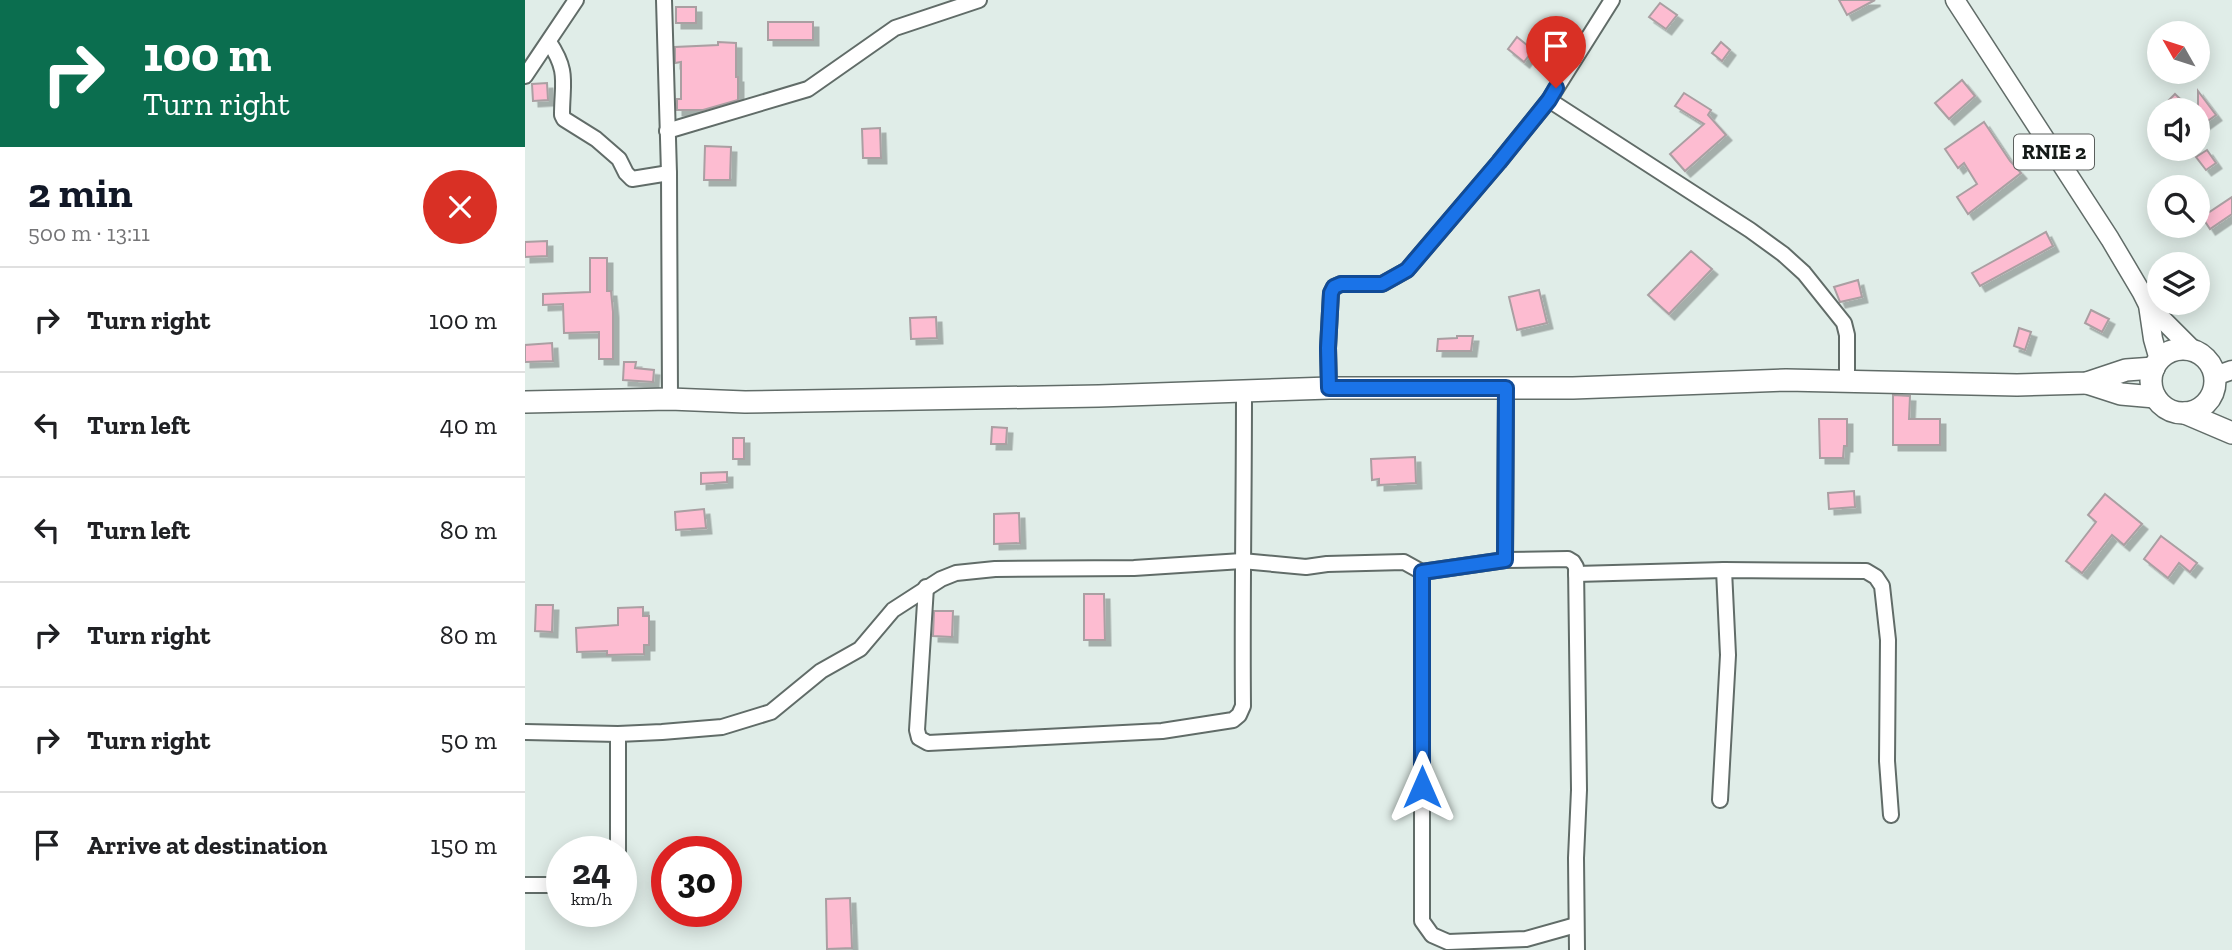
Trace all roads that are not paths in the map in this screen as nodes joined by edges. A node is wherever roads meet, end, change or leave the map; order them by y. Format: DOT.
graph roads {
  1 [pos="576,0"];
  2 [pos="664,0"];
  3 [pos="979,0"];
  4 [pos="1612,0"];
  5 [pos="1955,0"];
  6 [pos="549,42"];
  7 [pos="525,76"];
  8 [pos="1549,100"];
  9 [pos="667,131"];
  10 [pos="669,173"];
  11 [pos="2147,304"];
  12 [pos="2149,315"];
  13 [pos="2159,315"];
  14 [pos="2193,350"];
  15 [pos="2156,364"];
  16 [pos="2221,377"];
  17 [pos="1847,382"];
  18 [pos="2087,383"];
  19 [pos="1329,388"];
  20 [pos="1506,388"];
  21 [pos="1244,392"];
  22 [pos="2155,397"];
  23 [pos="670,399"];
  24 [pos="2232,399"];
  25 [pos="525,402"];
  26 [pos="2185,413"];
  27 [pos="2232,433"];
  28 [pos="1505,560"];
  29 [pos="1242,561"];
  30 [pos="1724,570"];
  31 [pos="1422,572"];
  32 [pos="1576,574"];
  33 [pos="926,587"];
  34 [pos="525,732"];
  35 [pos="618,734"];
  36 [pos="1720,800"];
  37 [pos="1891,815"];
  38 [pos="618,836"];
  39 [pos="525,885"];
  40 [pos="546,885"];
  41 [pos="1577,925"];
  42 [pos="1577,950"];
  1 -- 6 [label="street"];
  2 -- 9 [label="street"];
  3 -- 9 [label="street"];
  4 -- 8 [label="street"];
  5 -- 11 [label="main road, RNIE 2"];
  6 -- 7 [label="street"];
  6 -- 10 [label="street"];
  8 -- 17 [label="street"];
  8 -- 19 [label="street"];
  9 -- 10 [label="street"];
  10 -- 23 [label="street"];
  12 -- 15 [label="main road, RNIE 2"];
  13 -- 14 [label="main road, RNIE 2"];
  14 -- 15 [label="highway"];
  14 -- 16 [label="highway, RNIE 2"];
  15 -- 18 [label="highway"];
  15 -- 22 [label="highway, RNIE 2"];
  16 -- 24 [label="highway, RNIE 2"];
  16 -- 26 [label="highway"];
  17 -- 18 [label="highway"];
  17 -- 20 [label="highway"];
  18 -- 22 [label="highway"];
  19 -- 20 [label="highway"];
  19 -- 21 [label="highway"];
  20 -- 28 [label="street"];
  21 -- 23 [label="highway"];
  21 -- 29 [label="street"];
  22 -- 26 [label="highway"];
  23 -- 25 [label="highway"];
  26 -- 27 [label="highway"];
  28 -- 31 [label="street"];
  28 -- 32 [label="street"];
  29 -- 31 [label="street"];
  29 -- 33 [label="street"];
  29 -- 33 [label="street"];
  30 -- 32 [label="street"];
  30 -- 36 [label="street"];
  30 -- 37 [label="street"];
  31 -- 41 [label="street"];
  32 -- 41 [label="street"];
  33 -- 35 [label="street"];
  34 -- 35 [label="street"];
  35 -- 38 [label="street"];
  39 -- 40 [label="street"];
  41 -- 42 [label="street"];
}
